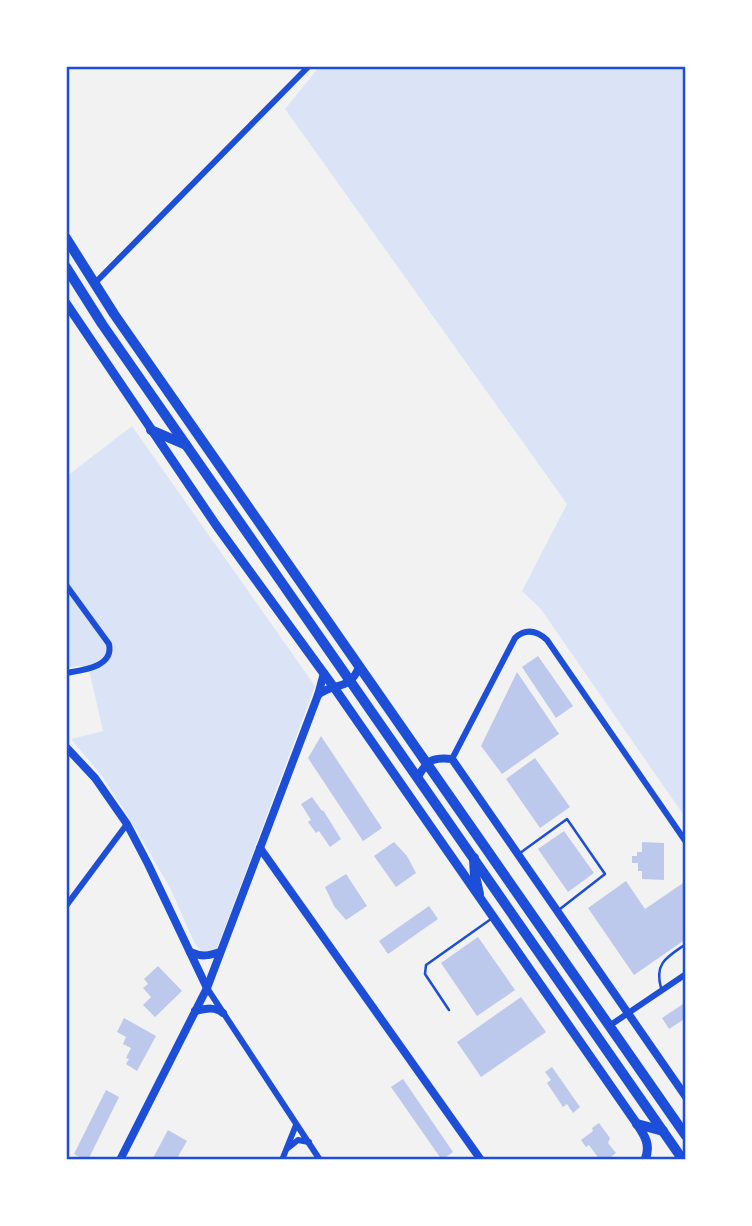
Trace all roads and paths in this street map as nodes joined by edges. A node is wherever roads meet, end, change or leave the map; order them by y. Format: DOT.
graph roads {
  1 [pos="309,66"];
  2 [pos="66,238"];
  3 [pos="66,267"];
  4 [pos="94,284"];
  5 [pos="66,303"];
  6 [pos="66,315"];
  7 [pos="81,324"];
  8 [pos="152,430"];
  9 [pos="187,446"];
  10 [pos="66,585"];
  11 [pos="359,667"];
  12 [pos="66,673"];
  13 [pos="324,673"];
  14 [pos="351,680"];
  15 [pos="334,686"];
  16 [pos="318,695"];
  17 [pos="66,747"];
  18 [pos="452,759"];
  19 [pos="427,764"];
  20 [pos="418,777"];
  21 [pos="127,824"];
  22 [pos="685,842"];
  23 [pos="260,848"];
  24 [pos="518,854"];
  25 [pos="474,857"];
  26 [pos="479,894"];
  27 [pos="66,906"];
  28 [pos="557,912"];
  29 [pos="494,917"];
  30 [pos="685,944"];
  31 [pos="189,952"];
  32 [pos="220,952"];
  33 [pos="685,974"];
  34 [pos="207,988"];
  35 [pos="662,991"];
  36 [pos="449,1010"];
  37 [pos="195,1011"];
  38 [pos="223,1013"];
  39 [pos="628,1014"];
  40 [pos="609,1026"];
  41 [pos="685,1097"];
  42 [pos="637,1124"];
  43 [pos="296,1125"];
  44 [pos="663,1131"];
  45 [pos="685,1136"];
  46 [pos="309,1142"];
  47 [pos="286,1149"];
  48 [pos="120,1160"];
  49 [pos="282,1160"];
  50 [pos="320,1160"];
  51 [pos="481,1160"];
  52 [pos="645,1160"];
  53 [pos="683,1160"];
  1 -- 4 [label="street"];
  2 -- 4 [label="main road"];
  3 -- 9 [label="main road"];
  4 -- 11 [label="main road"];
  5 -- 7 [label="main road"];
  6 -- 7 [label="main road"];
  7 -- 8 [label="main road"];
  8 -- 9 [label="main road"];
  8 -- 13 [label="main road"];
  9 -- 14 [label="main road"];
  10 -- 12 [label="street"];
  11 -- 14 [label="street"];
  11 -- 19 [label="main road"];
  13 -- 15 [label="main road"];
  13 -- 16 [label="street"];
  14 -- 15 [label="street"];
  14 -- 20 [label="main road"];
  15 -- 16 [label="street"];
  15 -- 26 [label="main road"];
  16 -- 23 [label="street"];
  17 -- 21 [label="street"];
  18 -- 19 [label="street"];
  18 -- 22 [label="street"];
  18 -- 24 [label="street"];
  19 -- 20 [label="street"];
  19 -- 40 [label="main road"];
  20 -- 25 [label="main road"];
  21 -- 27 [label="street"];
  21 -- 31 [label="street"];
  23 -- 32 [label="street"];
  23 -- 51 [label="street"];
  24 -- 28 [label="street"];
  24 -- 28 [label="lane"];
  25 -- 26 [label="main road"];
  25 -- 44 [label="main road"];
  26 -- 29 [label="main road"];
  28 -- 39 [label="street"];
  29 -- 36 [label="lane"];
  29 -- 42 [label="main road"];
  30 -- 35 [label="lane"];
  31 -- 32 [label="street"];
  31 -- 34 [label="street"];
  32 -- 34 [label="street"];
  33 -- 35 [label="street"];
  34 -- 37 [label="street"];
  34 -- 38 [label="street"];
  35 -- 39 [label="street"];
  37 -- 38 [label="street"];
  37 -- 48 [label="street"];
  38 -- 43 [label="street"];
  39 -- 40 [label="street"];
  39 -- 41 [label="street"];
  40 -- 45 [label="main road"];
  42 -- 44 [label="main road"];
  42 -- 52 [label="main road"];
  43 -- 46 [label="street"];
  43 -- 47 [label="street"];
  44 -- 53 [label="main road"];
  46 -- 47 [label="street"];
  46 -- 50 [label="street"];
  47 -- 49 [label="street"];
}
